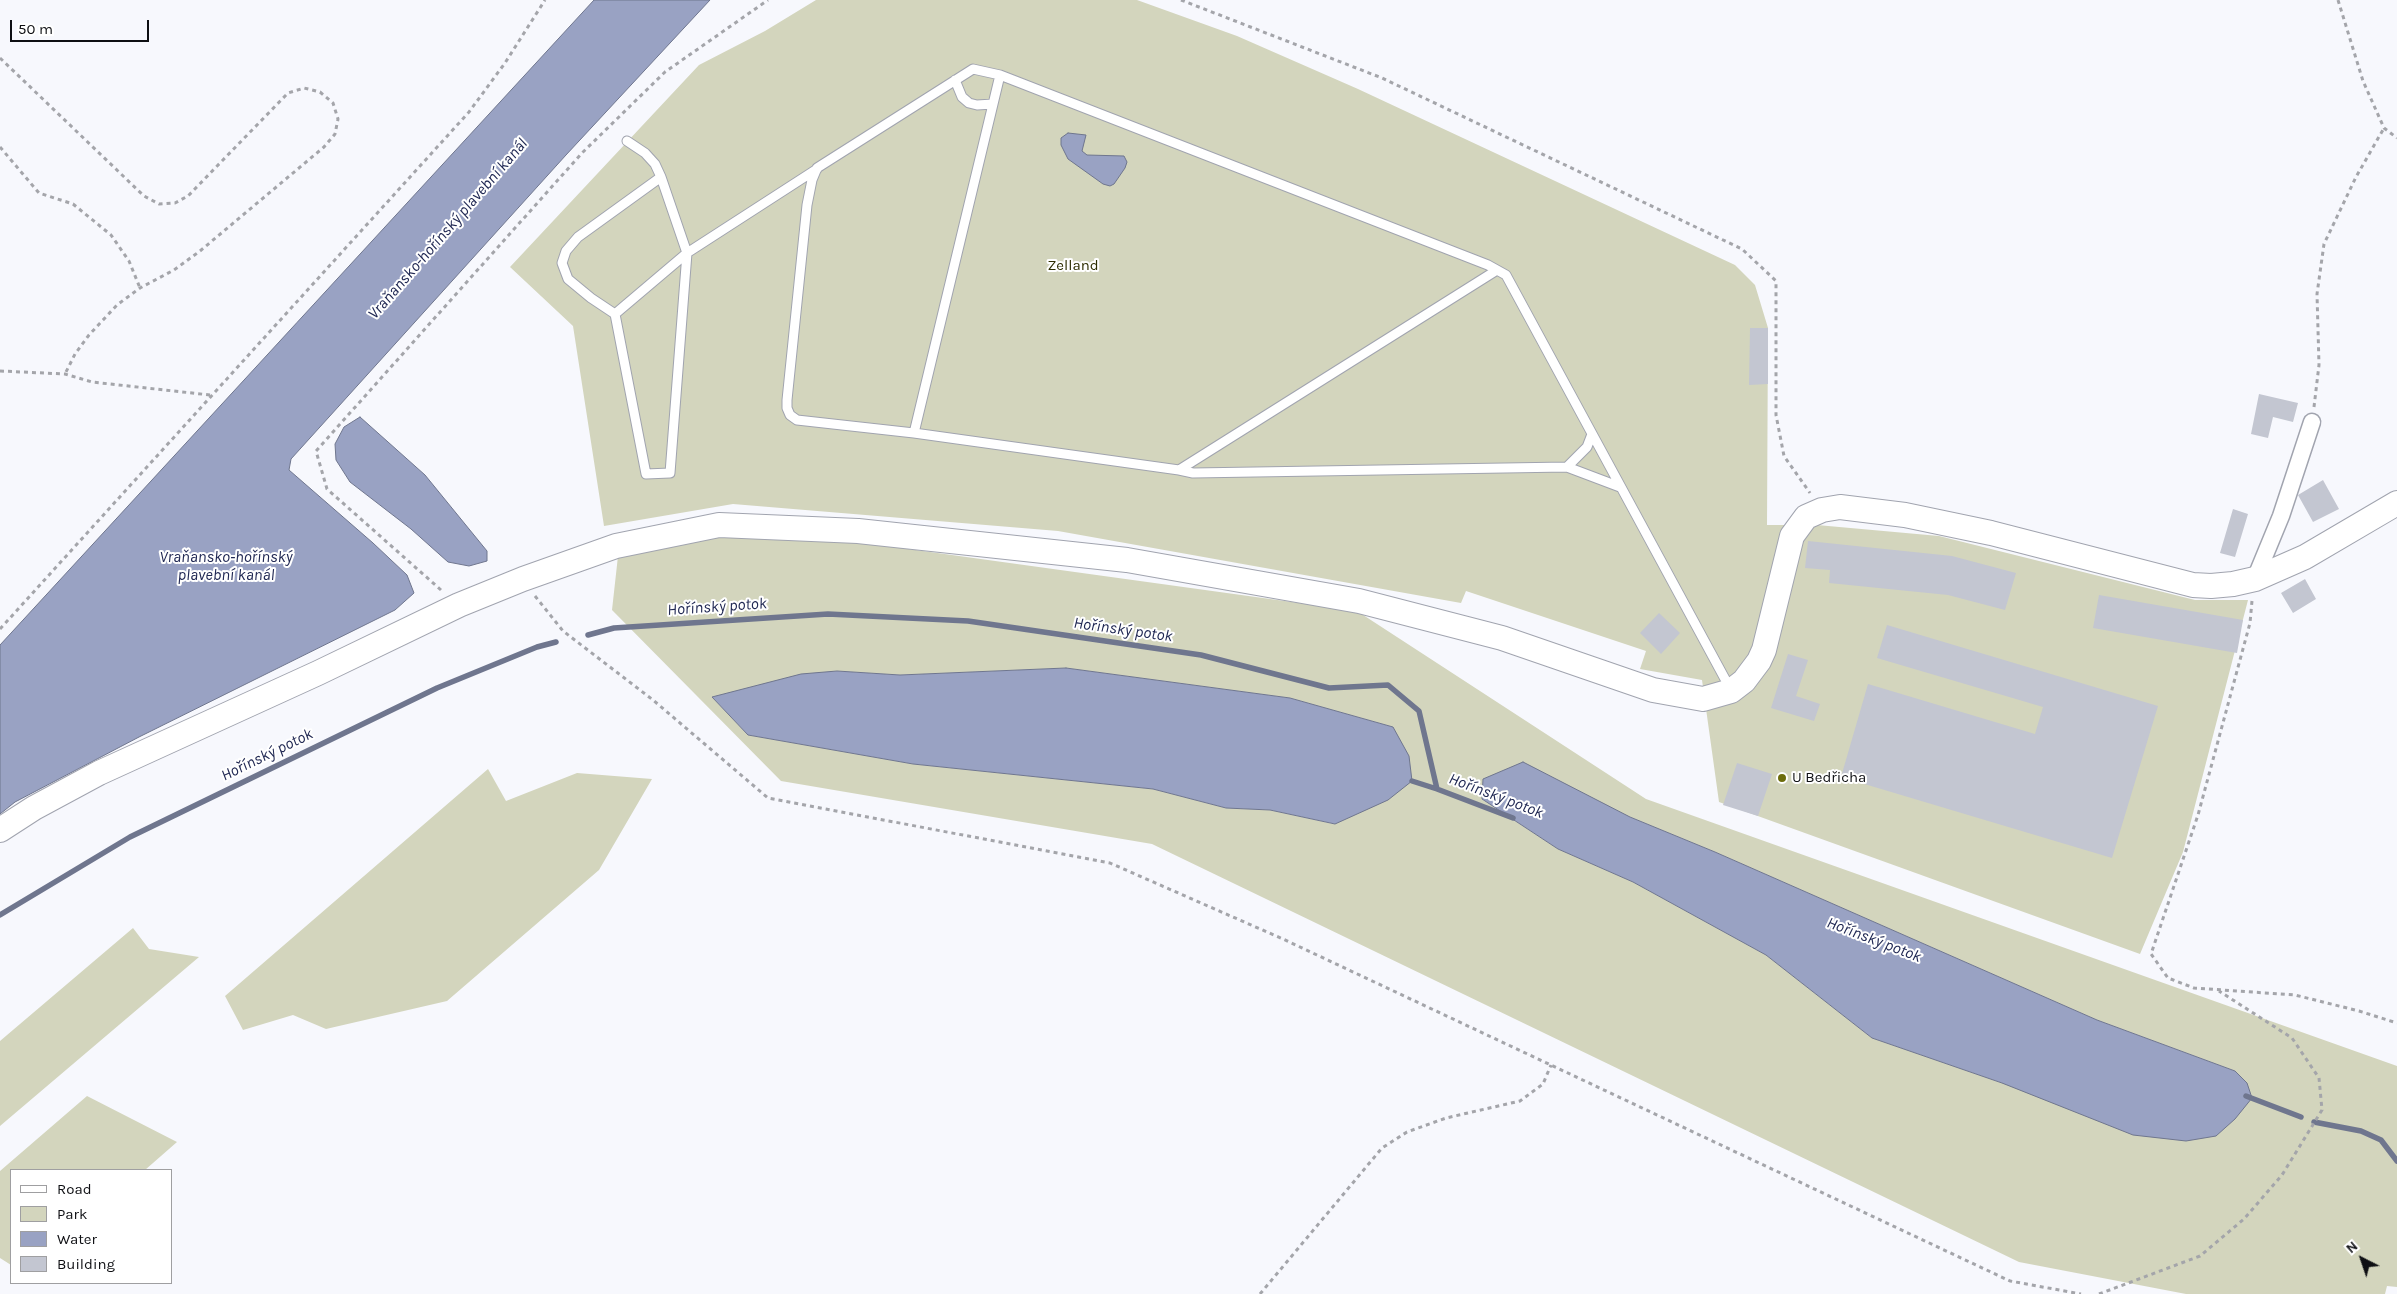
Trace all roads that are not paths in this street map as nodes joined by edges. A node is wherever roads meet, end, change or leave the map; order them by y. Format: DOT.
graph roads {
  1 [pos="1000,75"];
  2 [pos="955,80"];
  3 [pos="993,104"];
  4 [pos="627,141"];
  5 [pos="817,168"];
  6 [pos="661,177"];
  7 [pos="687,253"];
  8 [pos="1497,270"];
  9 [pos="615,314"];
  10 [pos="2312,422"];
  11 [pos="914,433"];
  12 [pos="1592,434"];
  13 [pos="1567,468"];
  14 [pos="1179,470"];
  15 [pos="1620,487"];
  16 [pos="2397,503"];
  17 [pos="2255,579"];
  18 [pos="1731,691"];
  19 [pos="0,830"];
  1 -- 2 [label="lane"];
  1 -- 3 [label="lane"];
  1 -- 8 [label="lane"];
  2 -- 3 [label="lane"];
  2 -- 5 [label="lane"];
  3 -- 11 [label="lane"];
  4 -- 6 [label="lane"];
  5 -- 7 [label="lane"];
  5 -- 11 [label="lane"];
  6 -- 7 [label="lane"];
  6 -- 9 [label="lane"];
  7 -- 9 [label="lane"];
  7 -- 9 [label="lane"];
  8 -- 12 [label="lane"];
  8 -- 14 [label="lane"];
  10 -- 17 [label="street"];
  11 -- 14 [label="lane"];
  12 -- 13 [label="lane"];
  12 -- 15 [label="lane"];
  13 -- 14 [label="lane"];
  13 -- 15 [label="lane"];
  15 -- 18 [label="lane"];
  16 -- 17 [label="street"];
  17 -- 18 [label="street"];
  18 -- 19 [label="street"];
}
